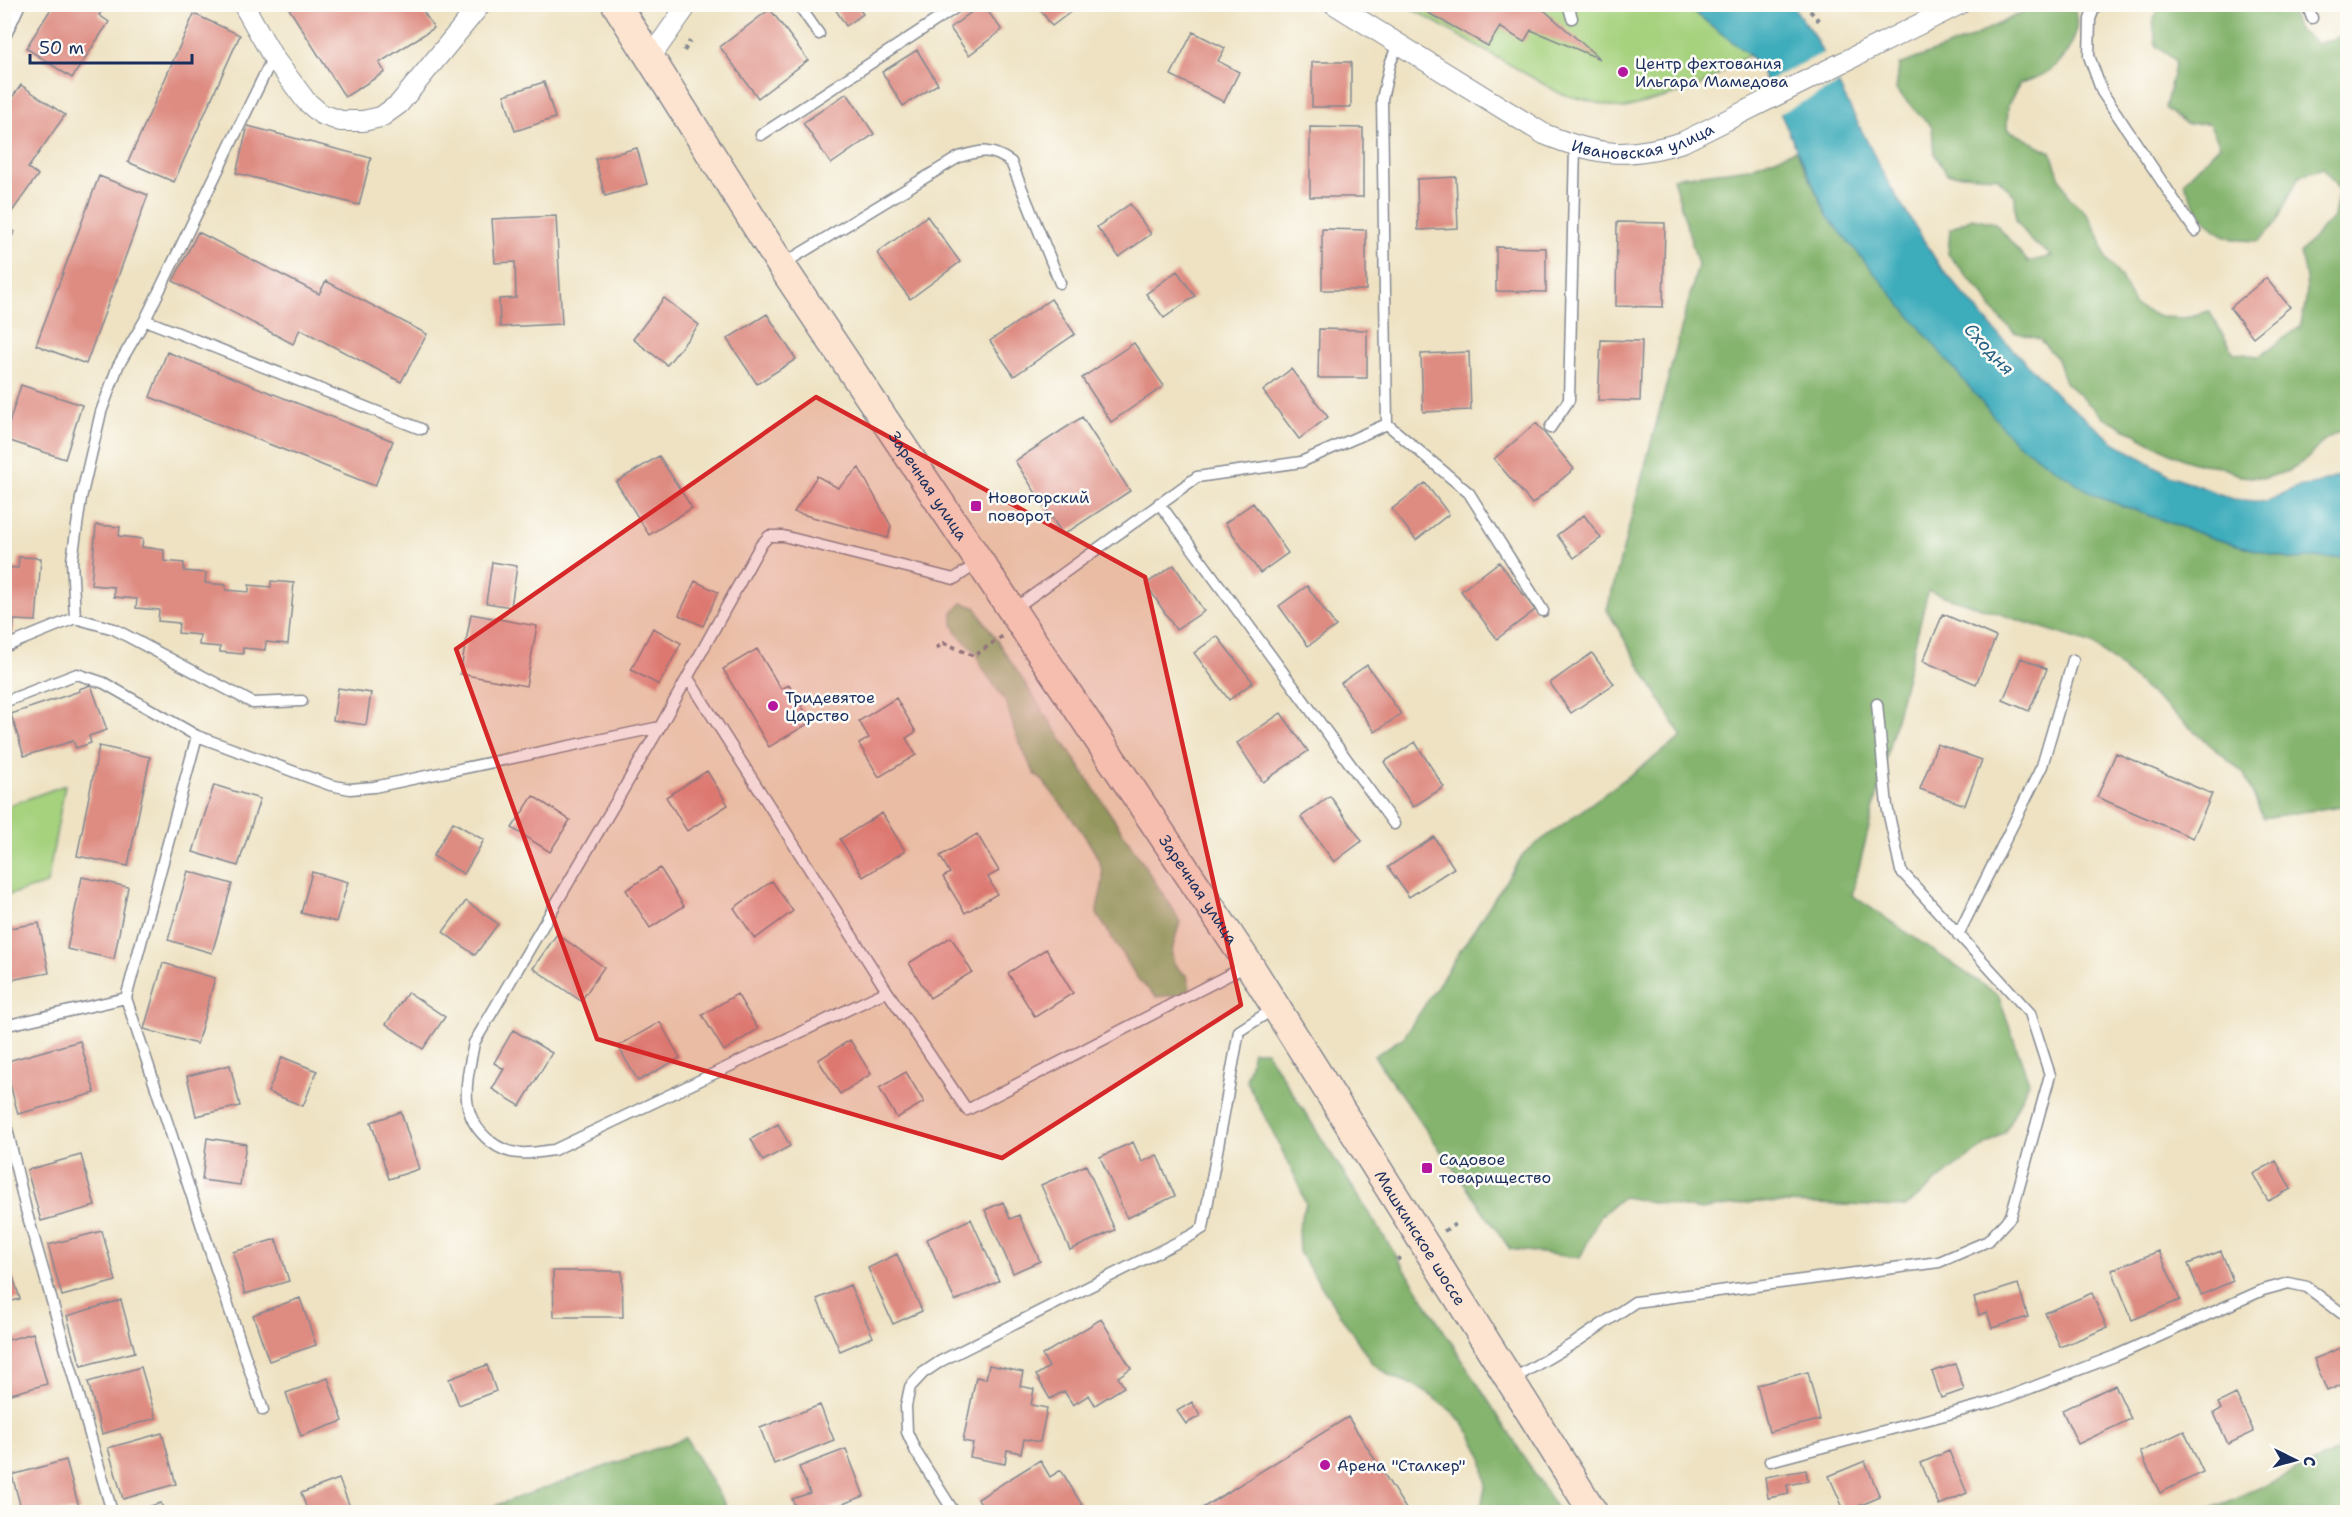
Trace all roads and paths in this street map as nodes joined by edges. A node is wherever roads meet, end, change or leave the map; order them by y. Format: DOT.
graph roads {
  1 [pos="20,4"];
  2 [pos="243,4"];
  3 [pos="482,4"];
  4 [pos="616,4"];
  5 [pos="688,4"];
  6 [pos="798,4"];
  7 [pos="962,4"];
  8 [pos="1334,4"];
  9 [pos="1568,4"];
  10 [pos="1804,4"];
  11 [pos="1960,4"];
  12 [pos="2096,4"];
  13 [pos="2307,4"];
  14 [pos="1572,18"];
  15 [pos="2312,18"];
  16 [pos="1819,21"];
  17 [pos="819,34"];
  18 [pos="4,39"];
  19 [pos="1398,44"];
  20 [pos="273,57"];
  21 [pos="650,58"];
  22 [pos="761,135"];
  23 [pos="1575,147"];
  24 [pos="2195,231"];
  25 [pos="782,265"];
  26 [pos="1060,283"];
  27 [pos="145,320"];
  28 [pos="1387,424"];
  29 [pos="1550,428"];
  30 [pos="421,429"];
  31 [pos="1159,503"];
  32 [pos="980,563"];
  33 [pos="1543,611"];
  34 [pos="75,618"];
  35 [pos="1008,623"];
  36 [pos="4,647"];
  37 [pos="936,648"];
  38 [pos="2073,660"];
  39 [pos="688,678"];
  40 [pos="302,701"];
  41 [pos="4,702"];
  42 [pos="1877,704"];
  43 [pos="660,727"];
  44 [pos="197,736"];
  45 [pos="1394,824"];
  46 [pos="1958,935"];
  47 [pos="1248,964"];
  48 [pos="887,991"];
  49 [pos="126,998"];
  50 [pos="1275,1008"];
  51 [pos="4,1026"];
  52 [pos="4,1116"];
  53 [pos="1459,1222"];
  54 [pos="1443,1232"];
  55 [pos="1402,1256"];
  56 [pos="1397,1260"];
  57 [pos="2348,1318"];
  58 [pos="1510,1380"];
  59 [pos="263,1410"];
  60 [pos="1770,1461"];
  61 [pos="112,1512"];
  62 [pos="954,1512"];
  63 [pos="1593,1512"];
  1 -- 18 [label="lane"];
  2 -- 20 [label="street"];
  3 -- 20 [label="street"];
  4 -- 21 [label="main road, Заречная улица"];
  5 -- 21 [label="street"];
  6 -- 17 [label="lane"];
  7 -- 22 [label="lane"];
  8 -- 19 [label="street, Ивановская улица"];
  9 -- 14 [label="lane"];
  10 -- 16 [label="path"];
  11 -- 23 [label="street, Ивановская улица"];
  12 -- 24 [label="lane"];
  13 -- 15 [label="lane"];
  19 -- 23 [label="street, Ивановская улица"];
  19 -- 28 [label="lane"];
  20 -- 27 [label="lane"];
  21 -- 25 [label="main road, Заречная улица"];
  23 -- 29 [label="lane"];
  25 -- 26 [label="lane"];
  25 -- 32 [label="main road, Заречная улица"];
  27 -- 30 [label="lane"];
  27 -- 34 [label="lane"];
  28 -- 31 [label="lane"];
  28 -- 33 [label="lane"];
  31 -- 35 [label="lane"];
  31 -- 45 [label="lane"];
  32 -- 35 [label="main road, Заречная улица"];
  32 -- 39 [label="lane"];
  34 -- 36 [label="lane"];
  34 -- 40 [label="lane"];
  35 -- 37 [label="path"];
  35 -- 47 [label="main road, Заречная улица"];
  38 -- 46 [label="lane"];
  39 -- 43 [label="lane"];
  39 -- 48 [label="lane"];
  41 -- 44 [label="lane"];
  42 -- 46 [label="lane"];
  43 -- 44 [label="lane"];
  43 -- 48 [label="lane"];
  44 -- 49 [label="lane"];
  46 -- 58 [label="lane"];
  47 -- 48 [label="lane"];
  47 -- 50 [label="main road, Машкинское шоссе"];
  49 -- 51 [label="lane"];
  49 -- 59 [label="lane"];
  50 -- 58 [label="main road, Машкинское шоссе"];
  50 -- 62 [label="lane"];
  52 -- 61 [label="lane"];
  53 -- 54 [label="path"];
  55 -- 56 [label="path"];
  57 -- 60 [label="lane"];
  58 -- 63 [label="main road, Машкинское шоссе"];
}
